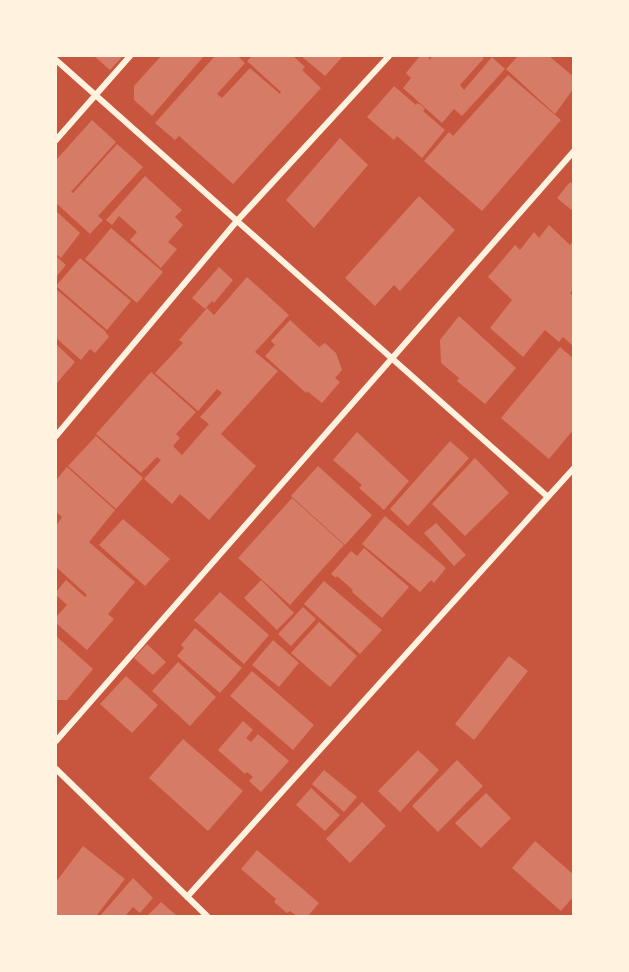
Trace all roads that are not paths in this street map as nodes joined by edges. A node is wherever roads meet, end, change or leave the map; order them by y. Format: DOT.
graph roads {
  1 [pos="130,56"];
  2 [pos="389,56"];
  3 [pos="56,60"];
  4 [pos="95,96"];
  5 [pos="56,140"];
  6 [pos="573,151"];
  7 [pos="236,222"];
  8 [pos="391,358"];
  9 [pos="56,435"];
  10 [pos="573,468"];
  11 [pos="548,497"];
  12 [pos="56,741"];
  13 [pos="56,769"];
  14 [pos="187,897"];
  15 [pos="207,916"];
  1 -- 4 [label="street"];
  2 -- 7 [label="street"];
  3 -- 4 [label="street"];
  4 -- 5 [label="street"];
  4 -- 7 [label="street"];
  6 -- 8 [label="street"];
  7 -- 8 [label="street"];
  7 -- 9 [label="street"];
  8 -- 11 [label="street"];
  8 -- 12 [label="street"];
  10 -- 11 [label="street"];
  11 -- 14 [label="street"];
  13 -- 14 [label="street"];
  14 -- 15 [label="street"];
}
